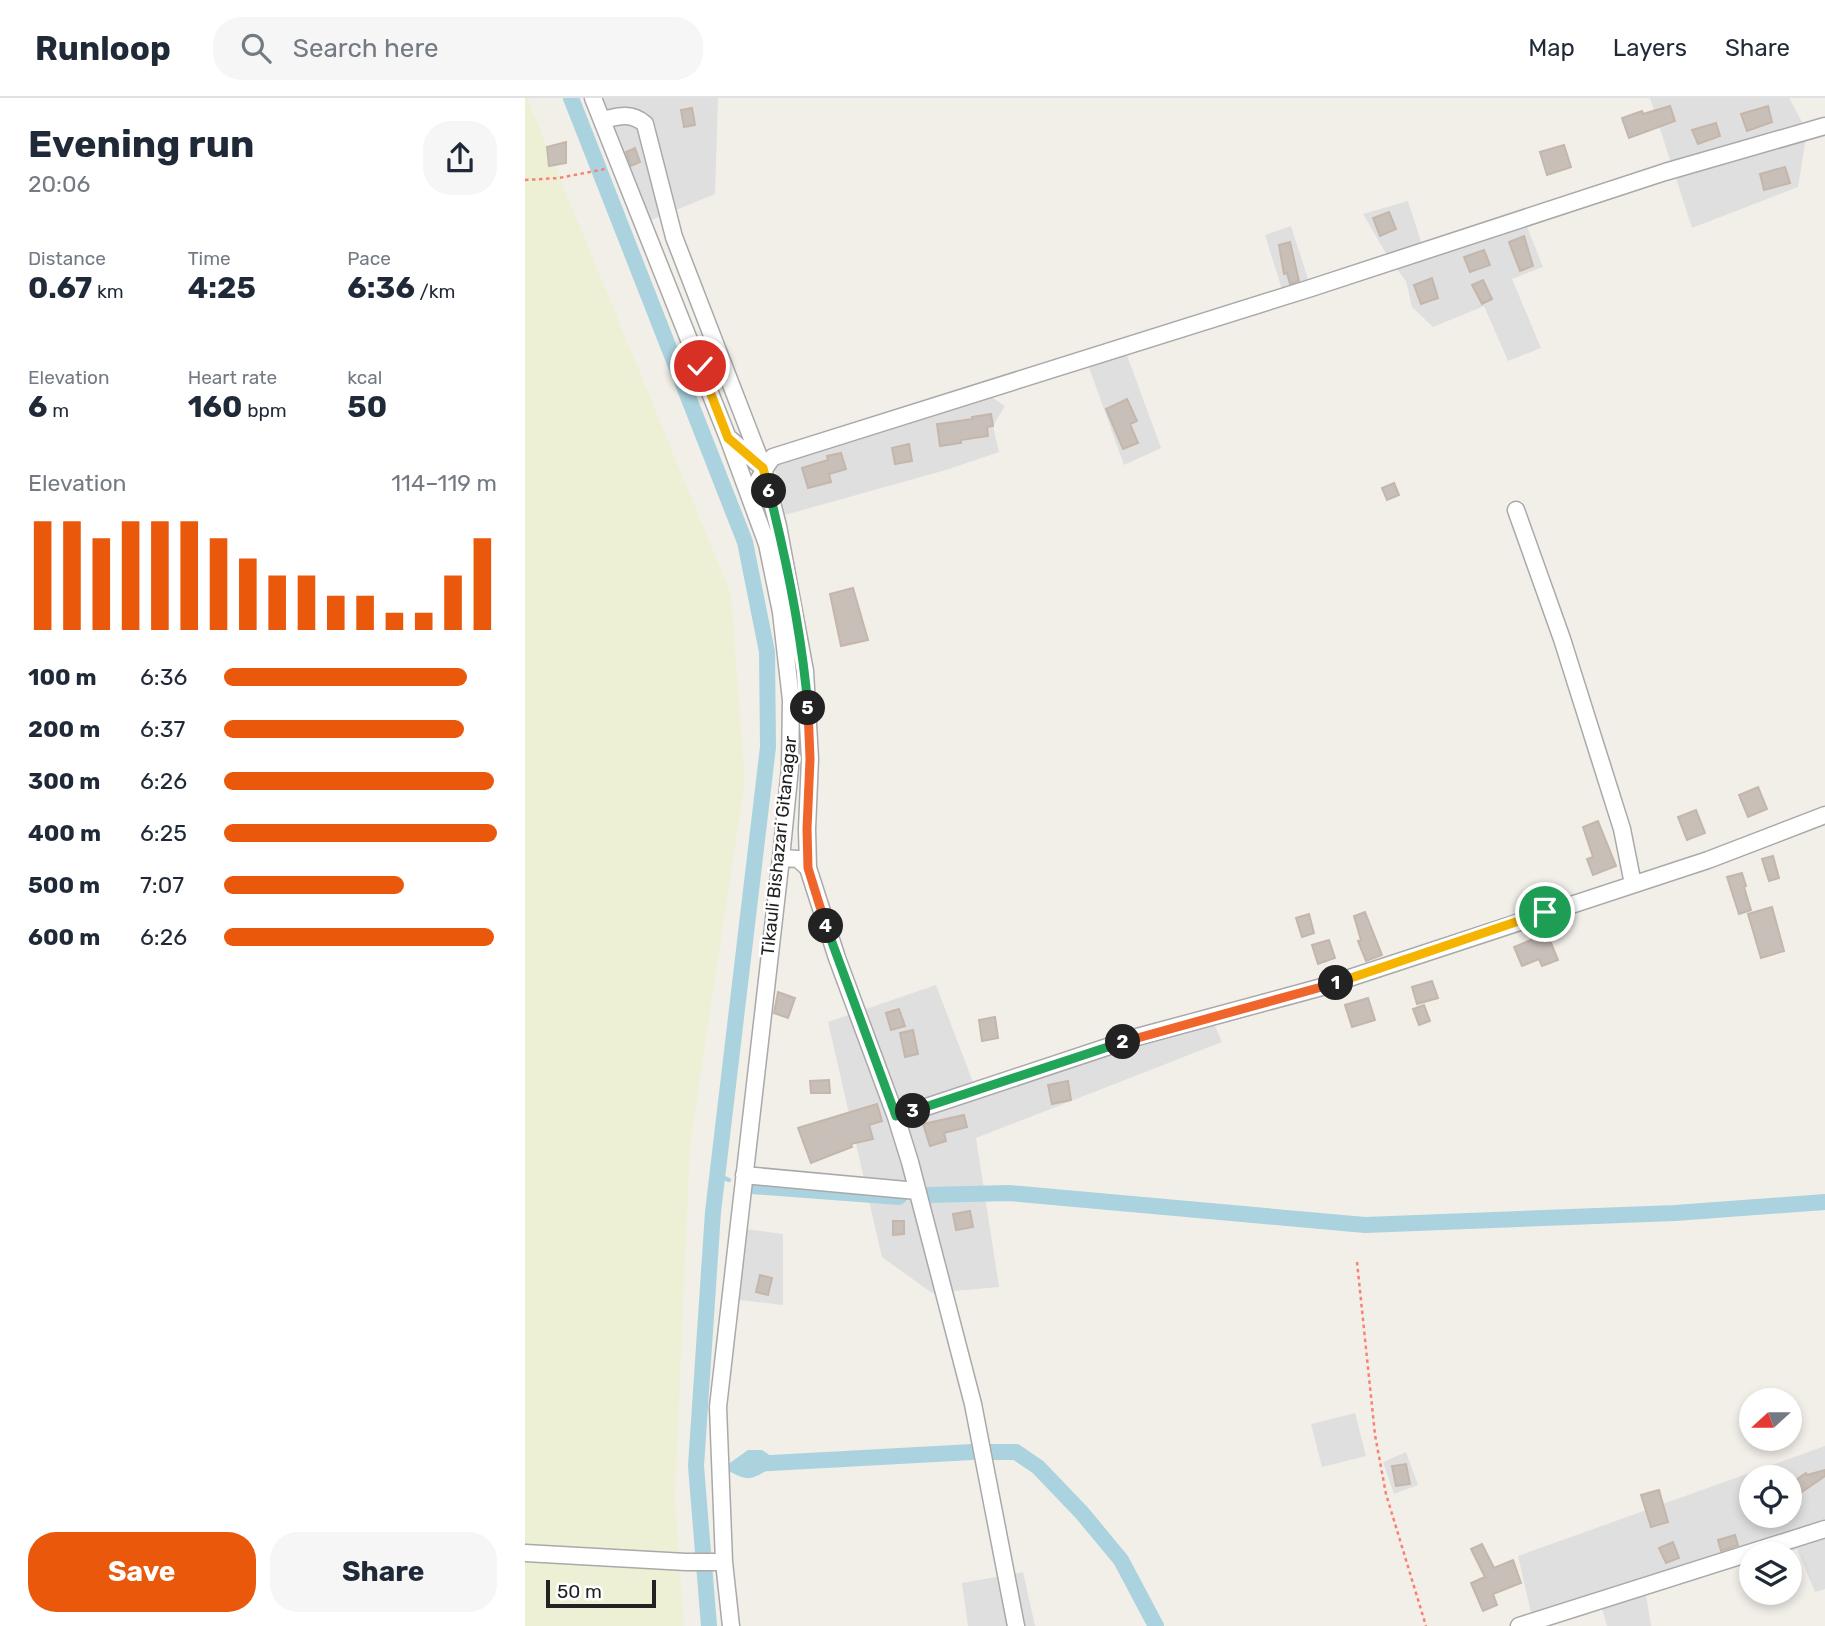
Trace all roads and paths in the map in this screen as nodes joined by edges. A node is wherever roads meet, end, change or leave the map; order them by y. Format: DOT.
graph roads {
  1 [pos="593,98"];
  2 [pos="603,120"];
  3 [pos="1825,126"];
  4 [pos="607,168"];
  5 [pos="525,180"];
  6 [pos="728,438"];
  7 [pos="763,468"];
  8 [pos="749,493"];
  9 [pos="1516,510"];
  10 [pos="1825,816"];
  11 [pos="807,829"];
  12 [pos="781,858"];
  13 [pos="808,868"];
  14 [pos="1633,884"];
  15 [pos="896,1116"];
  16 [pos="744,1175"];
  17 [pos="917,1191"];
  18 [pos="1357,1262"];
  19 [pos="1825,1529"];
  20 [pos="525,1553"];
  21 [pos="717,1562"];
  22 [pos="731,1626"];
  23 [pos="1016,1626"];
  24 [pos="1426,1626"];
  25 [pos="1519,1626"];
  1 -- 2 [label="street, Tikauli Bishazari Gitanagar"];
  2 -- 6 [label="street, Tikauli Bishazari Gitanagar"];
  2 -- 7 [label="street"];
  3 -- 7 [label="street"];
  4 -- 5 [label="path"];
  6 -- 7 [label="street"];
  6 -- 8 [label="street, Tikauli Bishazari Gitanagar"];
  7 -- 8 [label="street"];
  7 -- 11 [label="street"];
  8 -- 12 [label="street, Tikauli Bishazari Gitanagar"];
  9 -- 14 [label="street"];
  10 -- 14 [label="street"];
  11 -- 12 [label="street"];
  11 -- 13 [label="street"];
  12 -- 13 [label="street"];
  12 -- 16 [label="street, Tikauli Bishazari Gitanagar"];
  13 -- 15 [label="street"];
  14 -- 15 [label="street"];
  15 -- 17 [label="street"];
  16 -- 17 [label="street"];
  16 -- 21 [label="street, Tikauli Bishazari Gitanagar"];
  17 -- 23 [label="street"];
  18 -- 24 [label="path"];
  19 -- 25 [label="street"];
  20 -- 21 [label="street"];
  21 -- 22 [label="street, Tikauli Bishazari Gitanagar"];
}
